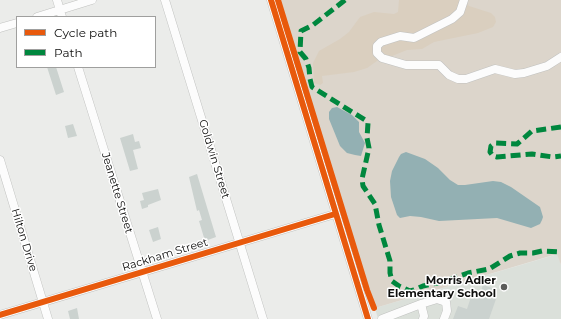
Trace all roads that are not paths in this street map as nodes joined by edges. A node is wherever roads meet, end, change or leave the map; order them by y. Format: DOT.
graph roads {
  1 [pos="57,0"];
  2 [pos="92,0"];
  3 [pos="165,0"];
  4 [pos="271,0"];
  5 [pos="464,0"];
  6 [pos="61,13"];
  7 [pos="43,16"];
  8 [pos="16,23"];
  9 [pos="0,28"];
  10 [pos="561,57"];
  11 [pos="78,68"];
  12 [pos="0,160"];
  13 [pos="335,214"];
  14 [pos="240,242"];
  15 [pos="142,272"];
  16 [pos="43,302"];
  17 [pos="421,304"];
  18 [pos="0,315"];
  19 [pos="48,319"];
  20 [pos="157,319"];
  21 [pos="263,319"];
  22 [pos="368,319"];
  23 [pos="382,319"];
  24 [pos="423,319"];
  25 [pos="444,319"];
  1 -- 6 [label="street"];
  2 -- 6 [label="street"];
  3 -- 14 [label="street, Goldwin Street"];
  4 -- 13 [label="street"];
  5 -- 10 [label="street"];
  6 -- 7 [label="street"];
  8 -- 9 [label="street"];
  11 -- 15 [label="street, Jeanette Street"];
  12 -- 16 [label="street, Hilton Drive"];
  13 -- 14 [label="street, Rackham Street"];
  13 -- 22 [label="street"];
  14 -- 15 [label="street, Rackham Street"];
  14 -- 21 [label="street, Goldwin Street"];
  15 -- 16 [label="street, Rackham Street"];
  15 -- 20 [label="street, Jeanette Street"];
  16 -- 18 [label="street, Rackham Street"];
  16 -- 19 [label="street, Hilton Drive"];
  17 -- 23 [label="street"];
  17 -- 24 [label="street"];
  17 -- 25 [label="street"];
}
